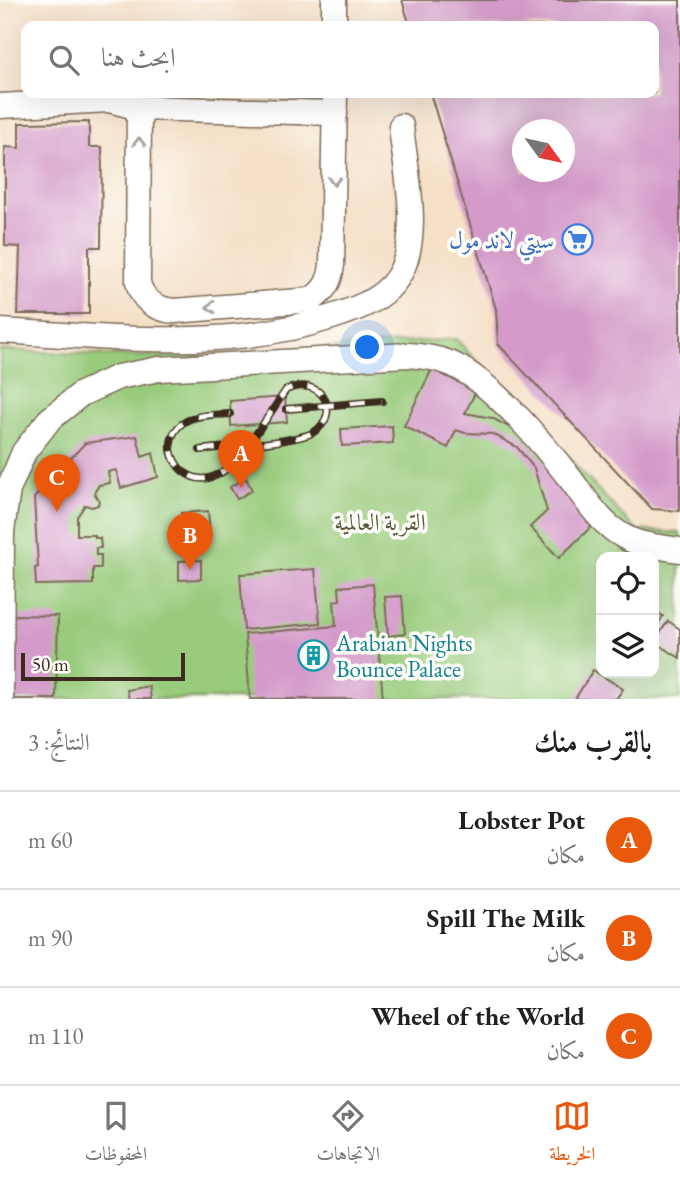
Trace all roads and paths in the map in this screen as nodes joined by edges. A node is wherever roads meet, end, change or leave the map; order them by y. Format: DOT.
graph roads {
  1 [pos="334,0"];
  2 [pos="334,21"];
  3 [pos="335,103"];
  4 [pos="0,106"];
  5 [pos="139,107"];
  6 [pos="401,126"];
  7 [pos="0,331"];
  8 [pos="680,550"];
  9 [pos="1,604"];
  10 [pos="1,699"];
  1 -- 2 [label="lane"];
  3 -- 5 [label="lane"];
  3 -- 5 [label="lane, one-way"];
  4 -- 5 [label="lane"];
  6 -- 7 [label="lane"];
  8 -- 9 [label="lane"];
  9 -- 10 [label="lane"];
}
